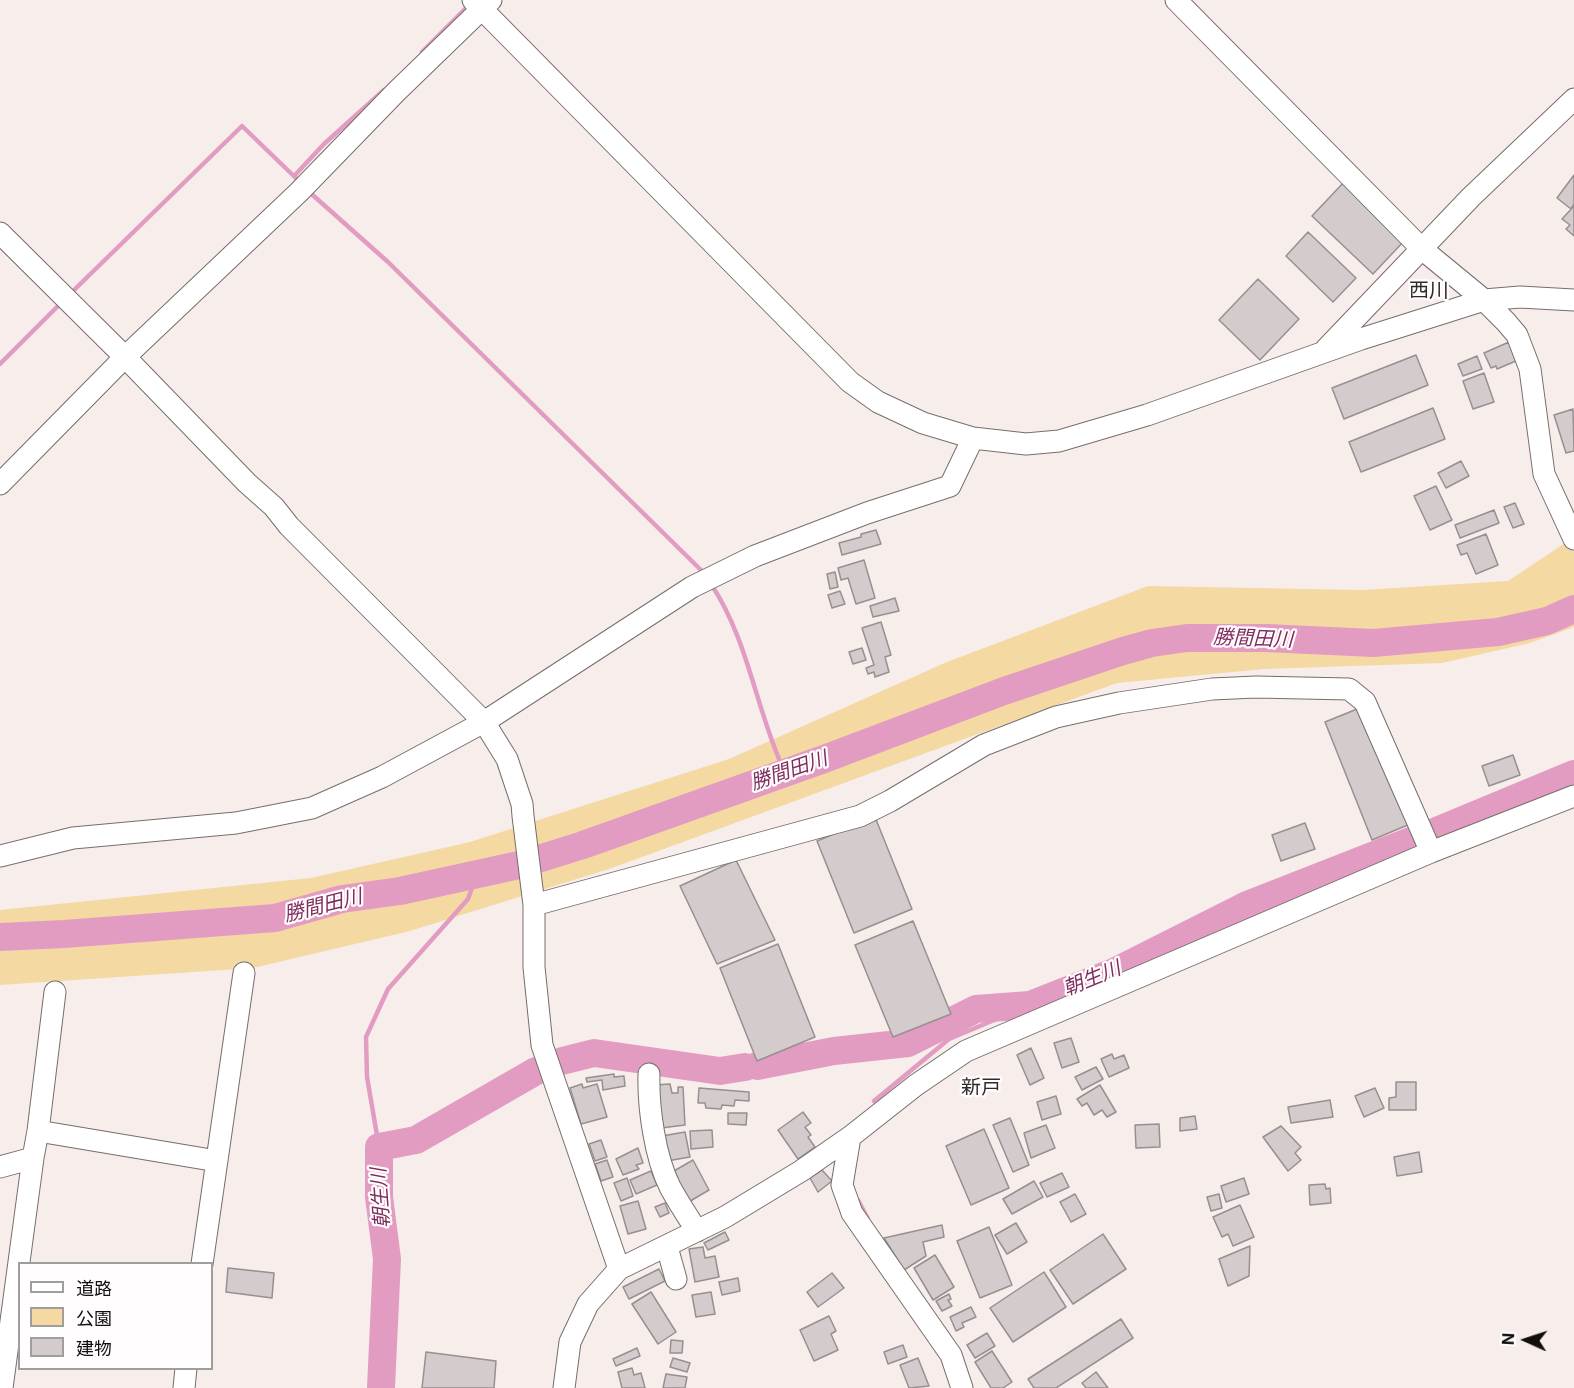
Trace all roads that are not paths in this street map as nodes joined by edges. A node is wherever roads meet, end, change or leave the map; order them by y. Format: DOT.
graph roads {
  1 [pos="1176,0"];
  2 [pos="482,4"];
  3 [pos="1574,99"];
  4 [pos="0,233"];
  5 [pos="1422,249"];
  6 [pos="1485,300"];
  7 [pos="1574,300"];
  8 [pos="1321,353"];
  9 [pos="125,357"];
  10 [pos="973,438"];
  11 [pos="0,484"];
  12 [pos="1574,539"];
  13 [pos="484,722"];
  14 [pos="1574,796"];
  15 [pos="1431,852"];
  16 [pos="0,856"];
  17 [pos="534,905"];
  18 [pos="244,973"];
  19 [pos="55,992"];
  20 [pos="649,1074"];
  21 [pos="38,1131"];
  22 [pos="850,1137"];
  23 [pos="33,1158"];
  24 [pos="217,1161"];
  25 [pos="0,1167"];
  26 [pos="697,1231"];
  27 [pos="667,1247"];
  28 [pos="19,1262"];
  29 [pos="202,1262"];
  30 [pos="18,1269"];
  31 [pos="619,1269"];
  32 [pos="676,1279"];
  33 [pos="186,1370"];
  34 [pos="2,1388"];
  35 [pos="184,1388"];
  36 [pos="564,1388"];
  37 [pos="962,1388"];
  1 -- 5 [label="street"];
  2 -- 9 [label="street"];
  2 -- 10 [label="street"];
  3 -- 5 [label="street"];
  4 -- 9 [label="street"];
  5 -- 6 [label="street"];
  5 -- 8 [label="street"];
  6 -- 7 [label="street"];
  6 -- 8 [label="street"];
  6 -- 12 [label="street"];
  8 -- 10 [label="street"];
  9 -- 11 [label="street"];
  9 -- 13 [label="street"];
  10 -- 13 [label="street"];
  13 -- 16 [label="street"];
  13 -- 17 [label="street"];
  14 -- 15 [label="street"];
  15 -- 17 [label="street"];
  15 -- 22 [label="street"];
  17 -- 31 [label="street"];
  18 -- 24 [label="street"];
  19 -- 21 [label="street"];
  20 -- 26 [label="street"];
  21 -- 23 [label="street"];
  21 -- 24 [label="street"];
  22 -- 26 [label="street"];
  22 -- 37 [label="street"];
  23 -- 25 [label="street"];
  23 -- 28 [label="street"];
  24 -- 29 [label="street"];
  26 -- 27 [label="street"];
  27 -- 31 [label="street"];
  27 -- 32 [label="street"];
  30 -- 34 [label="street"];
  31 -- 36 [label="street"];
  33 -- 35 [label="street"];
}
